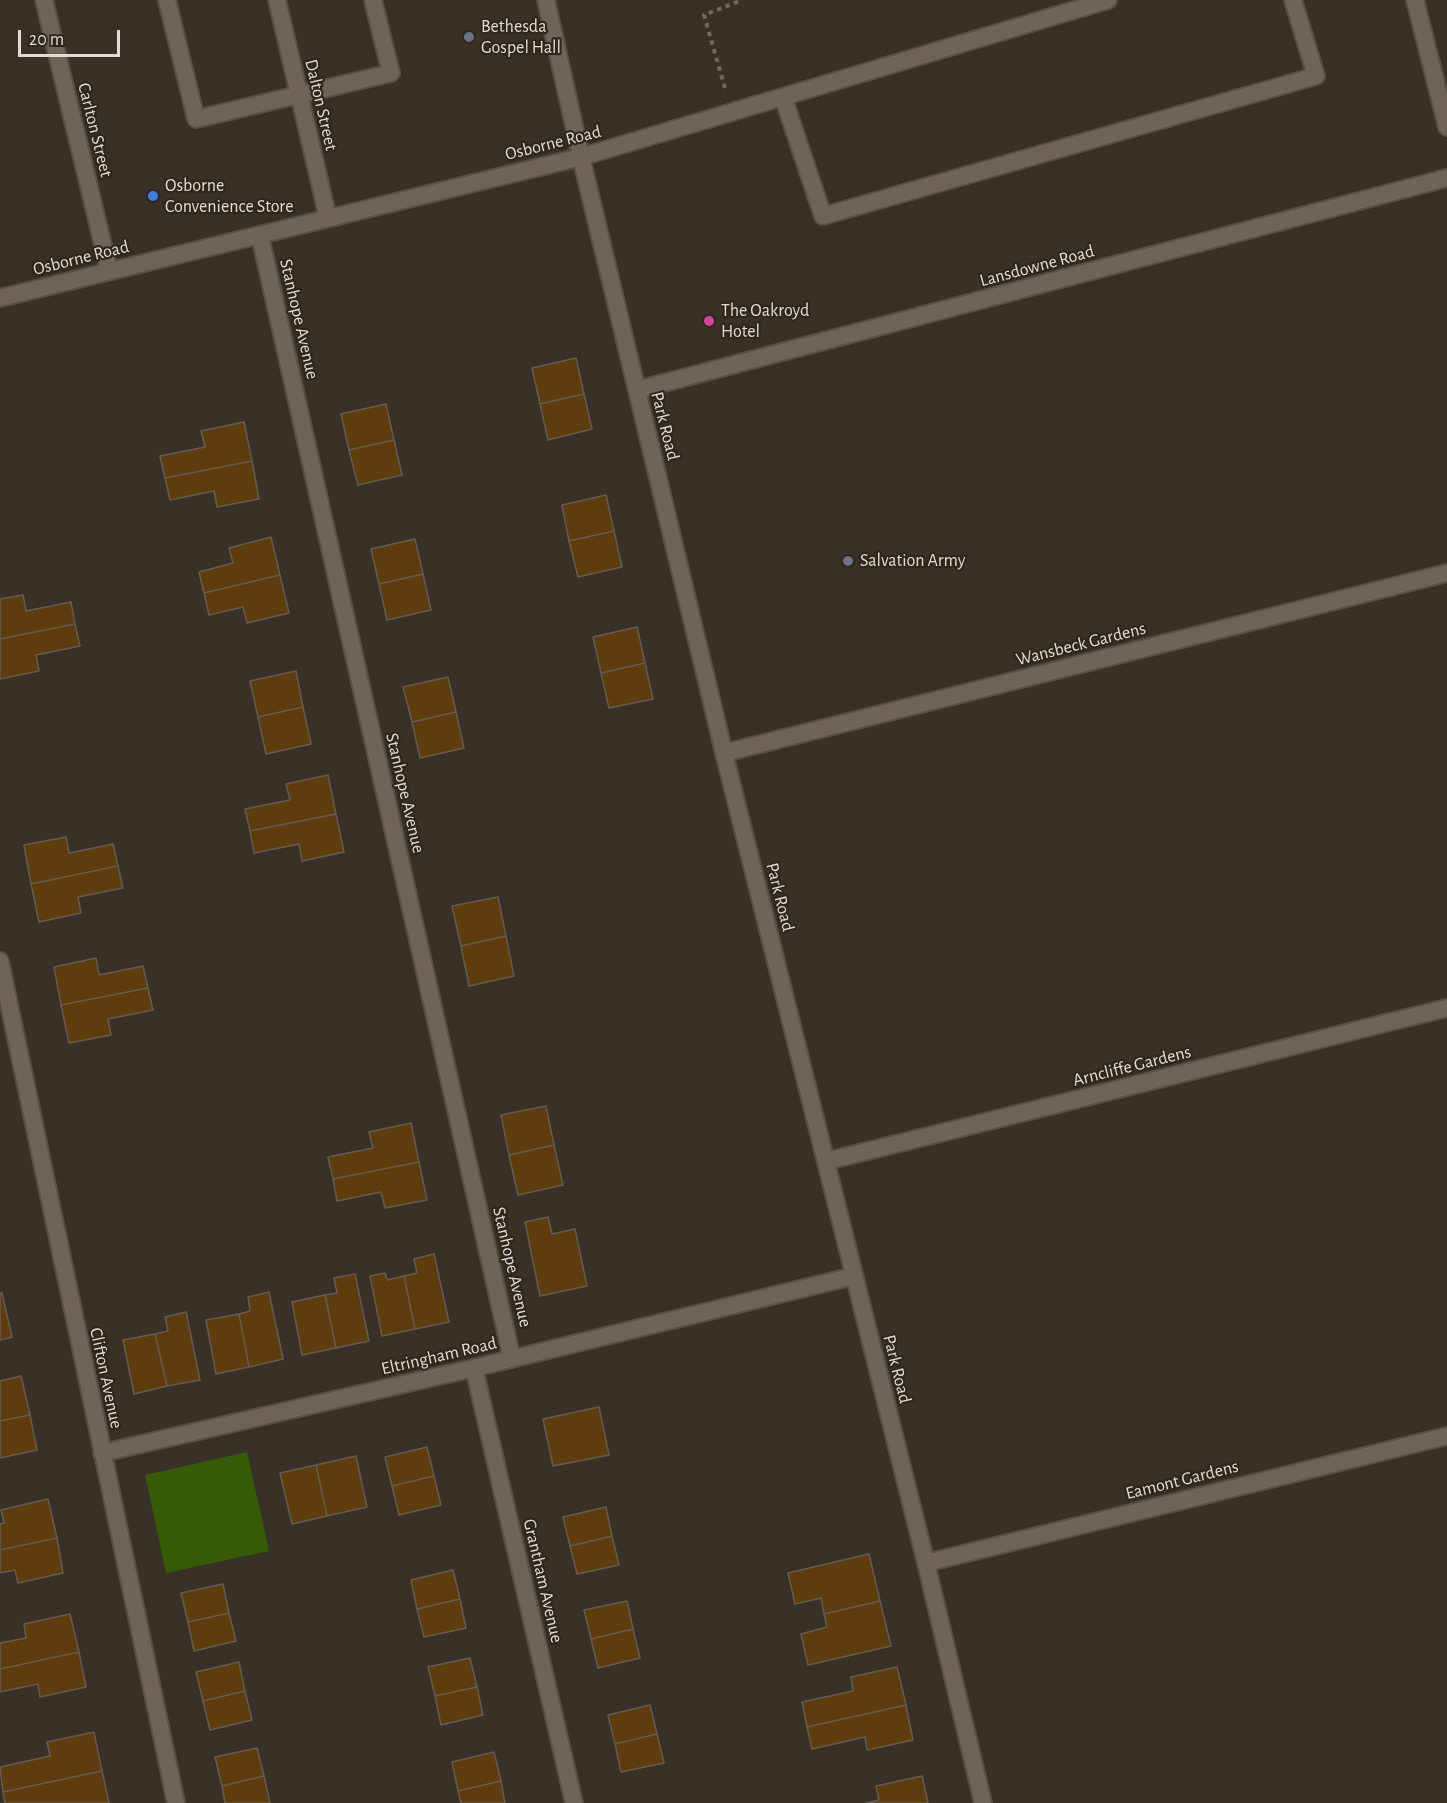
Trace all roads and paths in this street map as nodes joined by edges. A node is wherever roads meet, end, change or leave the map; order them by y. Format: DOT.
graph roads {
  1 [pos="44,0"];
  2 [pos="167,0"];
  3 [pos="277,0"];
  4 [pos="373,0"];
  5 [pos="546,0"];
  6 [pos="742,0"];
  7 [pos="1108,0"];
  8 [pos="1293,0"];
  9 [pos="1415,0"];
  10 [pos="299,95"];
  11 [pos="783,97"];
  12 [pos="732,112"];
  13 [pos="1447,127"];
  14 [pos="580,157"];
  15 [pos="1447,178"];
  16 [pos="328,218"];
  17 [pos="260,236"];
  18 [pos="109,270"];
  19 [pos="0,298"];
  20 [pos="637,390"];
  21 [pos="1447,573"];
  22 [pos="724,753"];
  23 [pos="0,961"];
  24 [pos="1447,1008"];
  25 [pos="827,1161"];
  26 [pos="854,1276"];
  27 [pos="512,1359"];
  28 [pos="474,1368"];
  29 [pos="1447,1436"];
  30 [pos="102,1453"];
  31 [pos="926,1563"];
  32 [pos="176,1803"];
  33 [pos="574,1803"];
  34 [pos="983,1803"];
  1 -- 18 [label="street, Carlton Street"];
  2 -- 10 [label="street"];
  3 -- 10 [label="street, Dalton Street"];
  4 -- 10 [label="street"];
  5 -- 14 [label="street, Park Road"];
  6 -- 12 [label="path"];
  7 -- 11 [label="street, Osborne Road"];
  8 -- 11 [label="street"];
  9 -- 13 [label="street"];
  10 -- 16 [label="street, Dalton Street"];
  11 -- 12 [label="street, Osborne Road"];
  12 -- 14 [label="street, Osborne Road"];
  14 -- 16 [label="street, Osborne Road"];
  14 -- 20 [label="street, Park Road"];
  15 -- 20 [label="street, Lansdowne Road"];
  16 -- 17 [label="street, Osborne Road"];
  17 -- 18 [label="street, Osborne Road"];
  17 -- 27 [label="street, Stanhope Avenue"];
  18 -- 19 [label="street, Osborne Road"];
  20 -- 22 [label="street, Park Road"];
  21 -- 22 [label="street, Wansbeck Gardens"];
  22 -- 25 [label="street, Park Road"];
  23 -- 30 [label="street, Clifton Avenue"];
  24 -- 25 [label="street, Arncliffe Gardens"];
  25 -- 26 [label="street, Park Road"];
  26 -- 27 [label="street, Eltringham Road"];
  26 -- 31 [label="street, Park Road"];
  27 -- 28 [label="street, Eltringham Road"];
  28 -- 30 [label="street, Eltringham Road"];
  28 -- 33 [label="street, Grantham Avenue"];
  29 -- 31 [label="street, Eamont Gardens"];
  30 -- 32 [label="street, Clifton Avenue"];
  31 -- 34 [label="street, Park Road"];
}
